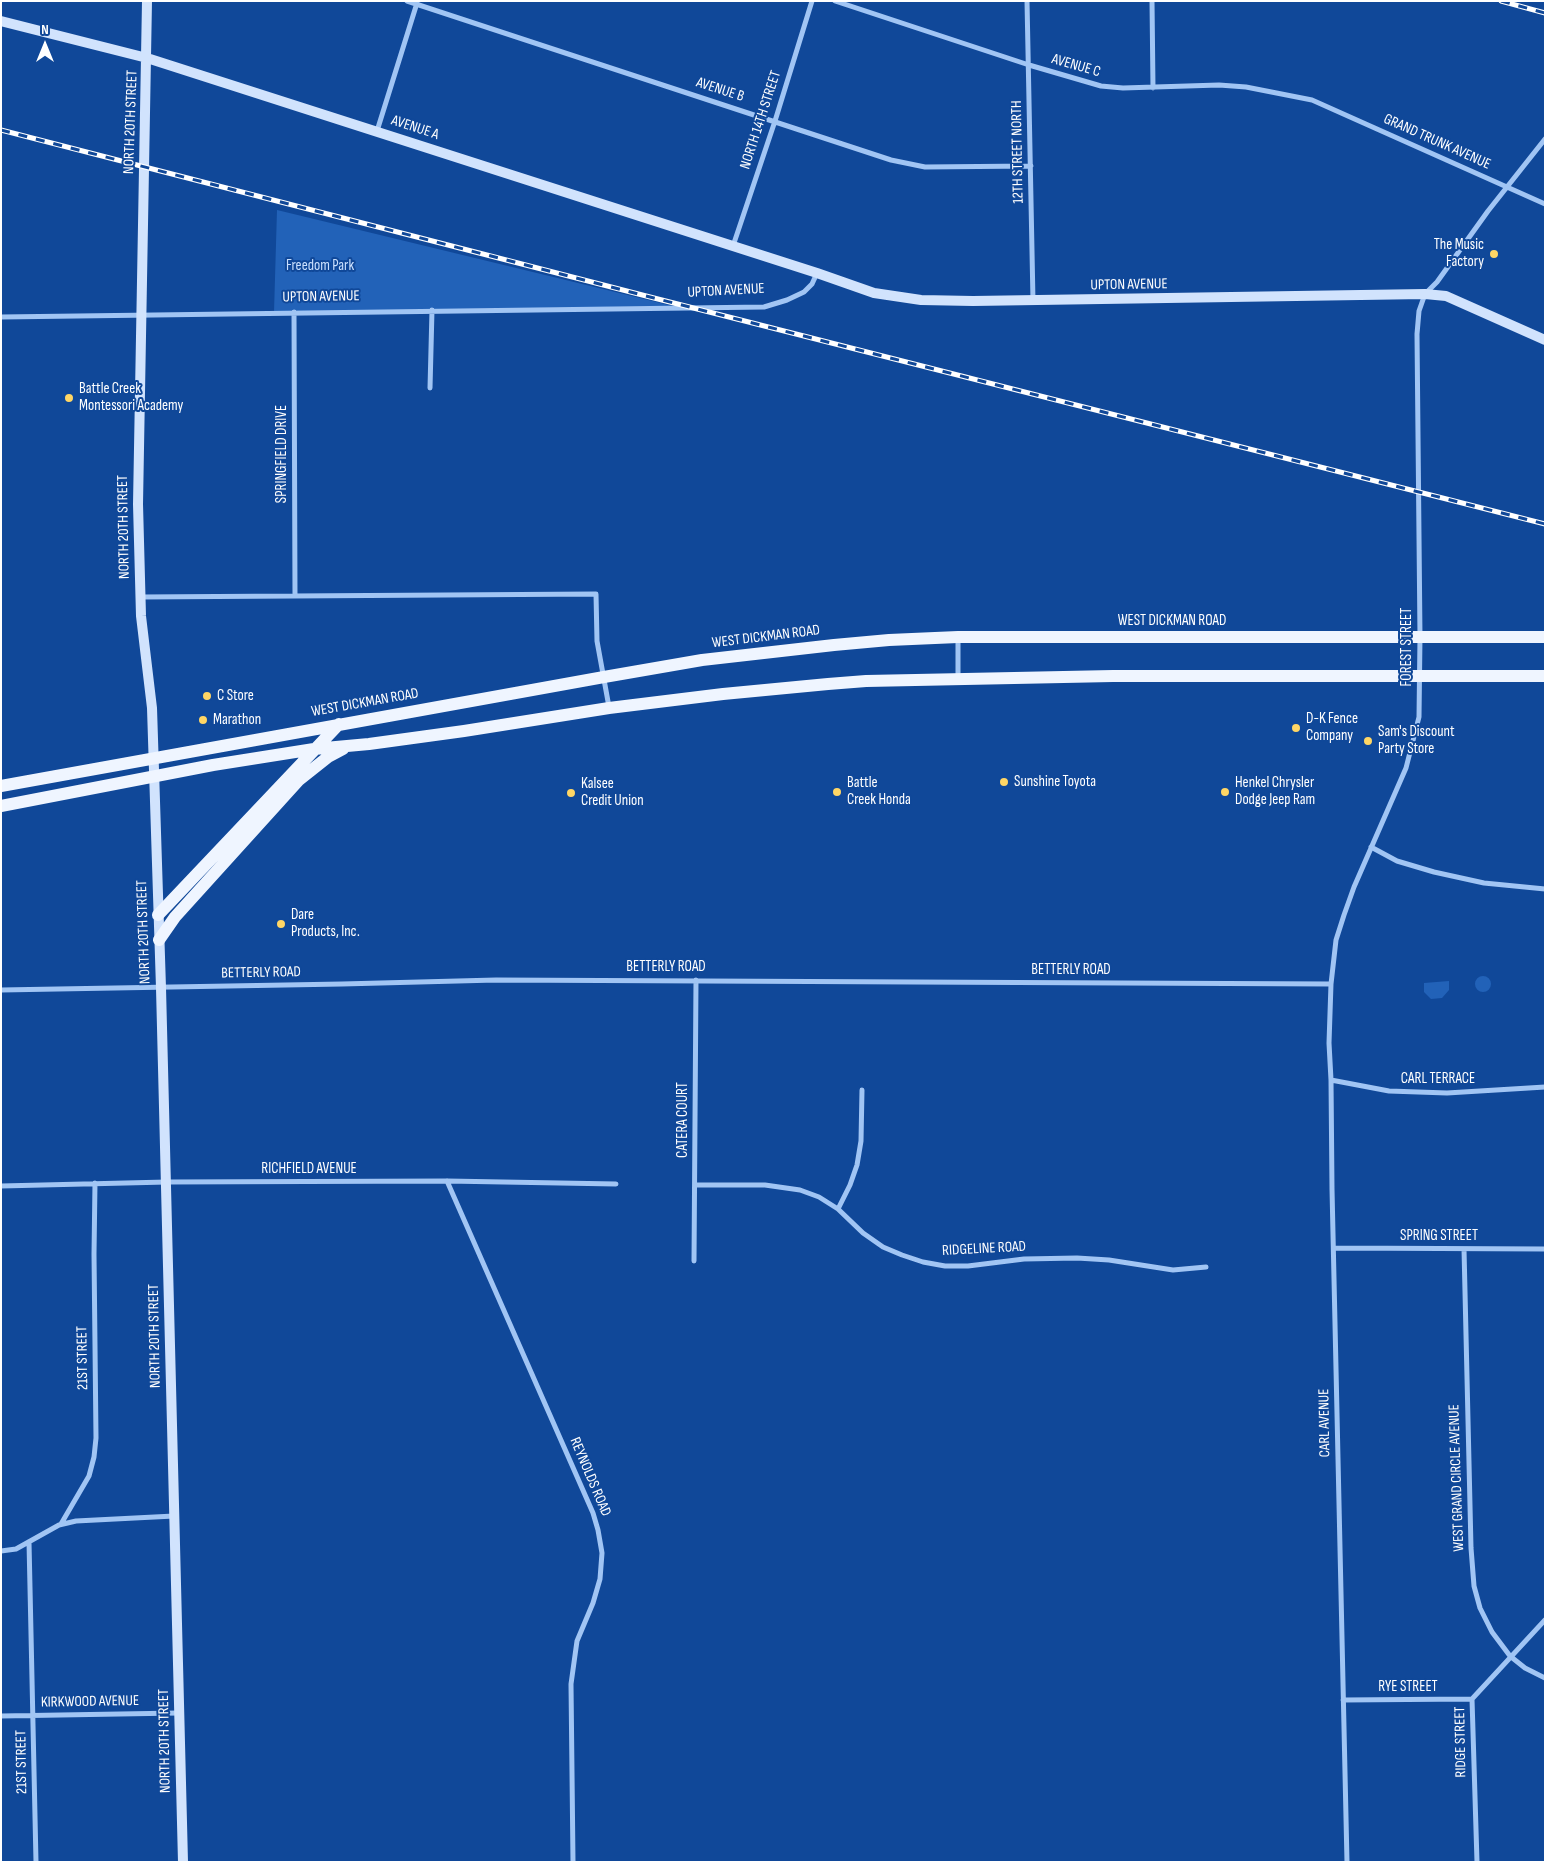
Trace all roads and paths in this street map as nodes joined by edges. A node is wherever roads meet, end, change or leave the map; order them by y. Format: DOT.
graph roads {
  1 [pos="147,1"];
  2 [pos="407,1"];
  3 [pos="812,1"];
  4 [pos="835,1"];
  5 [pos="1027,1"];
  6 [pos="1152,1"];
  7 [pos="417,3"];
  8 [pos="1,21"];
  9 [pos="147,58"];
  10 [pos="1029,65"];
  11 [pos="1153,88"];
  12 [pos="1320,104"];
  13 [pos="775,121"];
  14 [pos="376,132"];
  15 [pos="1545,139"];
  16 [pos="1031,166"];
  17 [pos="1508,188"];
  18 [pos="1545,204"];
  19 [pos="733,246"];
  20 [pos="817,273"];
  21 [pos="1425,294"];
  22 [pos="1034,301"];
  23 [pos="432,310"];
  24 [pos="294,312"];
  25 [pos="141,315"];
  26 [pos="1,317"];
  27 [pos="1545,340"];
  28 [pos="430,388"];
  29 [pos="295,596"];
  30 [pos="140,597"];
  31 [pos="958,637"];
  32 [pos="1420,637"];
  33 [pos="1545,637"];
  34 [pos="1420,675"];
  35 [pos="1545,676"];
  36 [pos="604,677"];
  37 [pos="958,679"];
  38 [pos="609,708"];
  39 [pos="339,724"];
  40 [pos="352,745"];
  41 [pos="314,749"];
  42 [pos="153,758"];
  43 [pos="154,777"];
  44 [pos="1,786"];
  45 [pos="1,806"];
  46 [pos="1371,847"];
  47 [pos="1545,889"];
  48 [pos="158,915"];
  49 [pos="159,940"];
  50 [pos="696,980"];
  51 [pos="1331,984"];
  52 [pos="161,988"];
  53 [pos="1,990"];
  54 [pos="1331,1080"];
  55 [pos="1545,1087"];
  56 [pos="862,1090"];
  57 [pos="447,1181"];
  58 [pos="167,1182"];
  59 [pos="95,1183"];
  60 [pos="616,1184"];
  61 [pos="695,1185"];
  62 [pos="1,1186"];
  63 [pos="838,1209"];
  64 [pos="1334,1248"];
  65 [pos="1464,1248"];
  66 [pos="1545,1248"];
  67 [pos="694,1261"];
  68 [pos="1206,1267"];
  69 [pos="174,1516"];
  70 [pos="61,1524"];
  71 [pos="29,1542"];
  72 [pos="1,1551"];
  73 [pos="1545,1620"];
  74 [pos="1510,1656"];
  75 [pos="1545,1678"];
  76 [pos="1472,1699"];
  77 [pos="1343,1700"];
  78 [pos="179,1713"];
  79 [pos="34,1715"];
  80 [pos="1,1716"];
  81 [pos="36,1862"];
  82 [pos="183,1862"];
  83 [pos="573,1862"];
  84 [pos="1347,1862"];
  85 [pos="1476,1862"];
  1 -- 9 [label="street, NORTH 20TH STREET"];
  2 -- 7 [label="street, AVENUE B"];
  3 -- 13 [label="street, NORTH 14TH STREET"];
  4 -- 10 [label="street, AVENUE C"];
  5 -- 10 [label="street, 12TH STREET NORTH"];
  6 -- 11 [label="street"];
  7 -- 13 [label="street, AVENUE B"];
  7 -- 14 [label="street"];
  8 -- 9 [label="street, AVENUE A"];
  9 -- 14 [label="street, AVENUE A"];
  9 -- 25 [label="street, NORTH 20TH STREET"];
  10 -- 11 [label="street, AVENUE C"];
  10 -- 16 [label="street, 12TH STREET NORTH"];
  11 -- 12 [label="street, AVENUE C"];
  12 -- 17 [label="street, GRAND TRUNK AVENUE"];
  13 -- 16 [label="street, AVENUE B"];
  13 -- 19 [label="street, NORTH 14TH STREET"];
  14 -- 19 [label="street, AVENUE A"];
  15 -- 17 [label="street"];
  16 -- 22 [label="street, 12TH STREET NORTH"];
  17 -- 18 [label="street, GRAND TRUNK AVENUE"];
  17 -- 21 [label="street"];
  19 -- 20 [label="street, AVENUE A"];
  20 -- 22 [label="street, UPTON AVENUE"];
  20 -- 23 [label="street, UPTON AVENUE"];
  21 -- 22 [label="street, UPTON AVENUE"];
  21 -- 27 [label="street, UPTON AVENUE"];
  21 -- 32 [label="street, FOREST STREET"];
  23 -- 24 [label="street, UPTON AVENUE"];
  23 -- 28 [label="street"];
  24 -- 25 [label="street, UPTON AVENUE"];
  24 -- 29 [label="street, SPRINGFIELD DRIVE"];
  25 -- 26 [label="street, UPTON AVENUE"];
  25 -- 30 [label="street, NORTH 20TH STREET"];
  29 -- 30 [label="street"];
  29 -- 36 [label="street"];
  30 -- 42 [label="street, NORTH 20TH STREET"];
  31 -- 32 [label="main road, WEST DICKMAN ROAD"];
  31 -- 36 [label="main road, WEST DICKMAN ROAD"];
  31 -- 37 [label="street"];
  32 -- 33 [label="main road, WEST DICKMAN ROAD"];
  32 -- 34 [label="street, FOREST STREET"];
  34 -- 35 [label="main road"];
  34 -- 37 [label="main road"];
  34 -- 46 [label="street, FOREST STREET"];
  36 -- 38 [label="street"];
  36 -- 39 [label="main road, WEST DICKMAN ROAD"];
  37 -- 38 [label="main road"];
  38 -- 40 [label="main road"];
  39 -- 41 [label="main road"];
  39 -- 42 [label="main road, WEST DICKMAN ROAD"];
  40 -- 41 [label="main road"];
  40 -- 49 [label="main road"];
  41 -- 43 [label="main road"];
  41 -- 48 [label="main road"];
  42 -- 43 [label="street, NORTH 20TH STREET"];
  42 -- 44 [label="main road, WEST DICKMAN ROAD"];
  43 -- 45 [label="main road"];
  43 -- 48 [label="street, NORTH 20TH STREET"];
  46 -- 47 [label="street"];
  46 -- 51 [label="street, FOREST STREET"];
  48 -- 49 [label="street, NORTH 20TH STREET"];
  49 -- 52 [label="street, NORTH 20TH STREET"];
  50 -- 51 [label="street, BETTERLY ROAD"];
  50 -- 52 [label="street, BETTERLY ROAD"];
  50 -- 61 [label="street, CATERA COURT"];
  51 -- 54 [label="street, CARL AVENUE"];
  52 -- 53 [label="street, BETTERLY ROAD"];
  52 -- 58 [label="street, NORTH 20TH STREET"];
  54 -- 55 [label="street, CARL TERRACE"];
  54 -- 64 [label="street, CARL AVENUE"];
  56 -- 63 [label="street"];
  57 -- 58 [label="street, RICHFIELD AVENUE"];
  57 -- 60 [label="street, RICHFIELD AVENUE"];
  57 -- 83 [label="street, REYNOLDS ROAD"];
  58 -- 59 [label="street, RICHFIELD AVENUE"];
  58 -- 69 [label="street, NORTH 20TH STREET"];
  59 -- 62 [label="street, RICHFIELD AVENUE"];
  59 -- 70 [label="street, 21ST STREET"];
  61 -- 63 [label="street, RIDGELINE ROAD"];
  61 -- 67 [label="street, CATERA COURT"];
  63 -- 68 [label="street, RIDGELINE ROAD"];
  64 -- 65 [label="street, SPRING STREET"];
  64 -- 77 [label="street, CARL AVENUE"];
  65 -- 66 [label="street, SPRING STREET"];
  65 -- 74 [label="street, WEST GRAND CIRCLE AVENUE"];
  69 -- 70 [label="street"];
  69 -- 78 [label="street, NORTH 20TH STREET"];
  70 -- 71 [label="street"];
  71 -- 72 [label="street"];
  71 -- 79 [label="street, 21ST STREET"];
  73 -- 74 [label="street, RIDGE STREET"];
  74 -- 75 [label="street, WEST GRAND CIRCLE AVENUE"];
  74 -- 76 [label="street, RIDGE STREET"];
  76 -- 77 [label="street, RYE STREET"];
  76 -- 85 [label="street, RIDGE STREET"];
  77 -- 84 [label="street, CARL AVENUE"];
  78 -- 79 [label="street, KIRKWOOD AVENUE"];
  78 -- 82 [label="street, NORTH 20TH STREET"];
  79 -- 80 [label="street, KIRKWOOD AVENUE"];
  79 -- 81 [label="street, 21ST STREET"];
}
